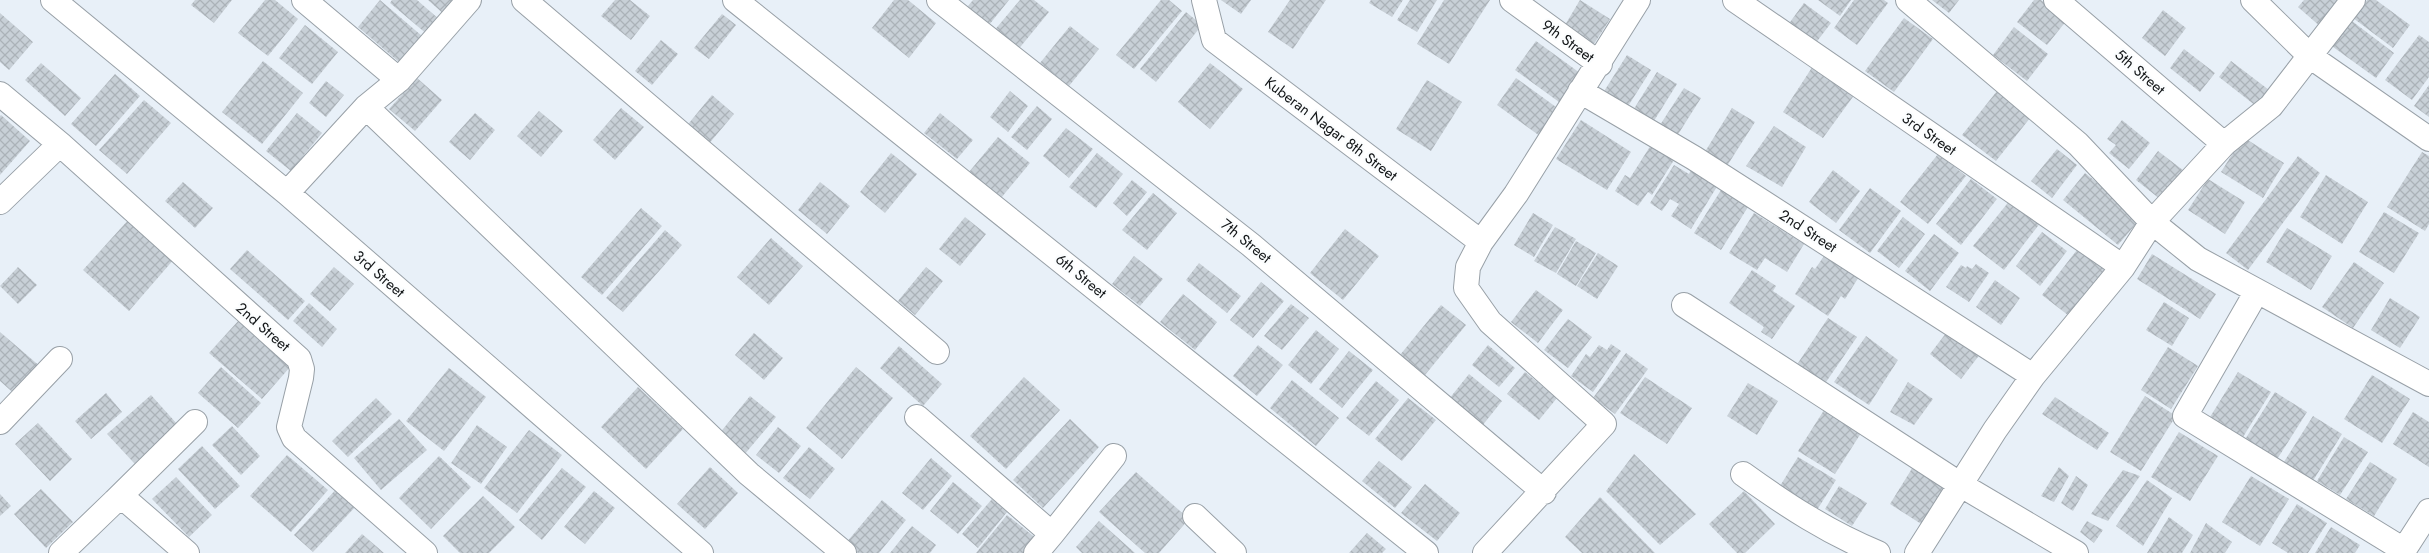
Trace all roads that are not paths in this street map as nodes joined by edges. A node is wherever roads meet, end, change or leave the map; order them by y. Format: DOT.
graph roads {
  1 [pos="53,0"];
  2 [pos="304,0"];
  3 [pos="469,0"];
  4 [pos="524,0"];
  5 [pos="736,0"];
  6 [pos="940,0"];
  7 [pos="1204,0"];
  8 [pos="1512,0"];
  9 [pos="1638,0"];
  10 [pos="1734,0"];
  11 [pos="1908,0"];
  12 [pos="2056,0"];
  13 [pos="2253,0"];
  14 [pos="2353,0"];
  15 [pos="2310,57"];
  16 [pos="1600,64"];
  17 [pos="399,80"];
  18 [pos="1580,91"];
  19 [pos="0,94"];
  20 [pos="366,107"];
  21 [pos="2429,139"];
  22 [pos="60,144"];
  23 [pos="2224,144"];
  24 [pos="287,193"];
  25 [pos="0,202"];
  26 [pos="2152,222"];
  27 [pos="1481,242"];
  28 [pos="2123,267"];
  29 [pos="2257,291"];
  30 [pos="1684,305"];
  31 [pos="937,352"];
  32 [pos="60,359"];
  33 [pos="2033,376"];
  34 [pos="2429,384"];
  35 [pos="917,417"];
  36 [pos="0,422"];
  37 [pos="195,422"];
  38 [pos="1114,456"];
  39 [pos="1743,474"];
  40 [pos="1962,485"];
  41 [pos="1544,492"];
  42 [pos="114,501"];
  43 [pos="2429,511"];
  44 [pos="1195,516"];
  45 [pos="1052,534"];
  46 [pos="1839,546"];
  47 [pos="2403,552"];
  48 [pos="61,553"];
  49 [pos="187,553"];
  50 [pos="425,553"];
  51 [pos="701,553"];
  52 [pos="844,553"];
  53 [pos="1036,553"];
  54 [pos="1234,553"];
  55 [pos="1426,553"];
  56 [pos="1486,553"];
  57 [pos="1878,553"];
  58 [pos="1917,553"];
  59 [pos="2076,553"];
  1 -- 24 [label="street, 3rd Street"];
  2 -- 17 [label="street"];
  3 -- 17 [label="street"];
  4 -- 31 [label="street"];
  5 -- 55 [label="street, 6th Street"];
  6 -- 41 [label="street, 7th Street"];
  7 -- 27 [label="street, Kuberan Nagar 8th Street"];
  8 -- 16 [label="street, 9th Street"];
  9 -- 16 [label="street"];
  10 -- 28 [label="street, 3rd Street"];
  11 -- 26 [label="street"];
  12 -- 23 [label="street, 5th Street"];
  13 -- 15 [label="street"];
  14 -- 15 [label="street"];
  15 -- 21 [label="street"];
  15 -- 23 [label="street"];
  16 -- 18 [label="street"];
  17 -- 20 [label="street"];
  18 -- 27 [label="street"];
  18 -- 33 [label="street, 2nd Street"];
  19 -- 22 [label="street, 2nd Street"];
  20 -- 24 [label="street"];
  20 -- 52 [label="street"];
  22 -- 25 [label="street"];
  22 -- 50 [label="street, 2nd Street"];
  23 -- 26 [label="street"];
  24 -- 51 [label="street, 3rd Street"];
  26 -- 28 [label="street"];
  26 -- 29 [label="street"];
  27 -- 41 [label="street"];
  28 -- 33 [label="street"];
  29 -- 34 [label="street"];
  29 -- 47 [label="street"];
  30 -- 40 [label="street"];
  32 -- 36 [label="street"];
  33 -- 40 [label="street"];
  35 -- 45 [label="street"];
  37 -- 42 [label="street"];
  38 -- 45 [label="street"];
  39 -- 46 [label="street"];
  40 -- 58 [label="street"];
  40 -- 59 [label="street"];
  41 -- 56 [label="street"];
  42 -- 48 [label="street"];
  42 -- 49 [label="street"];
  43 -- 47 [label="street"];
  44 -- 54 [label="street"];
  45 -- 53 [label="street"];
  46 -- 57 [label="street"];
}
